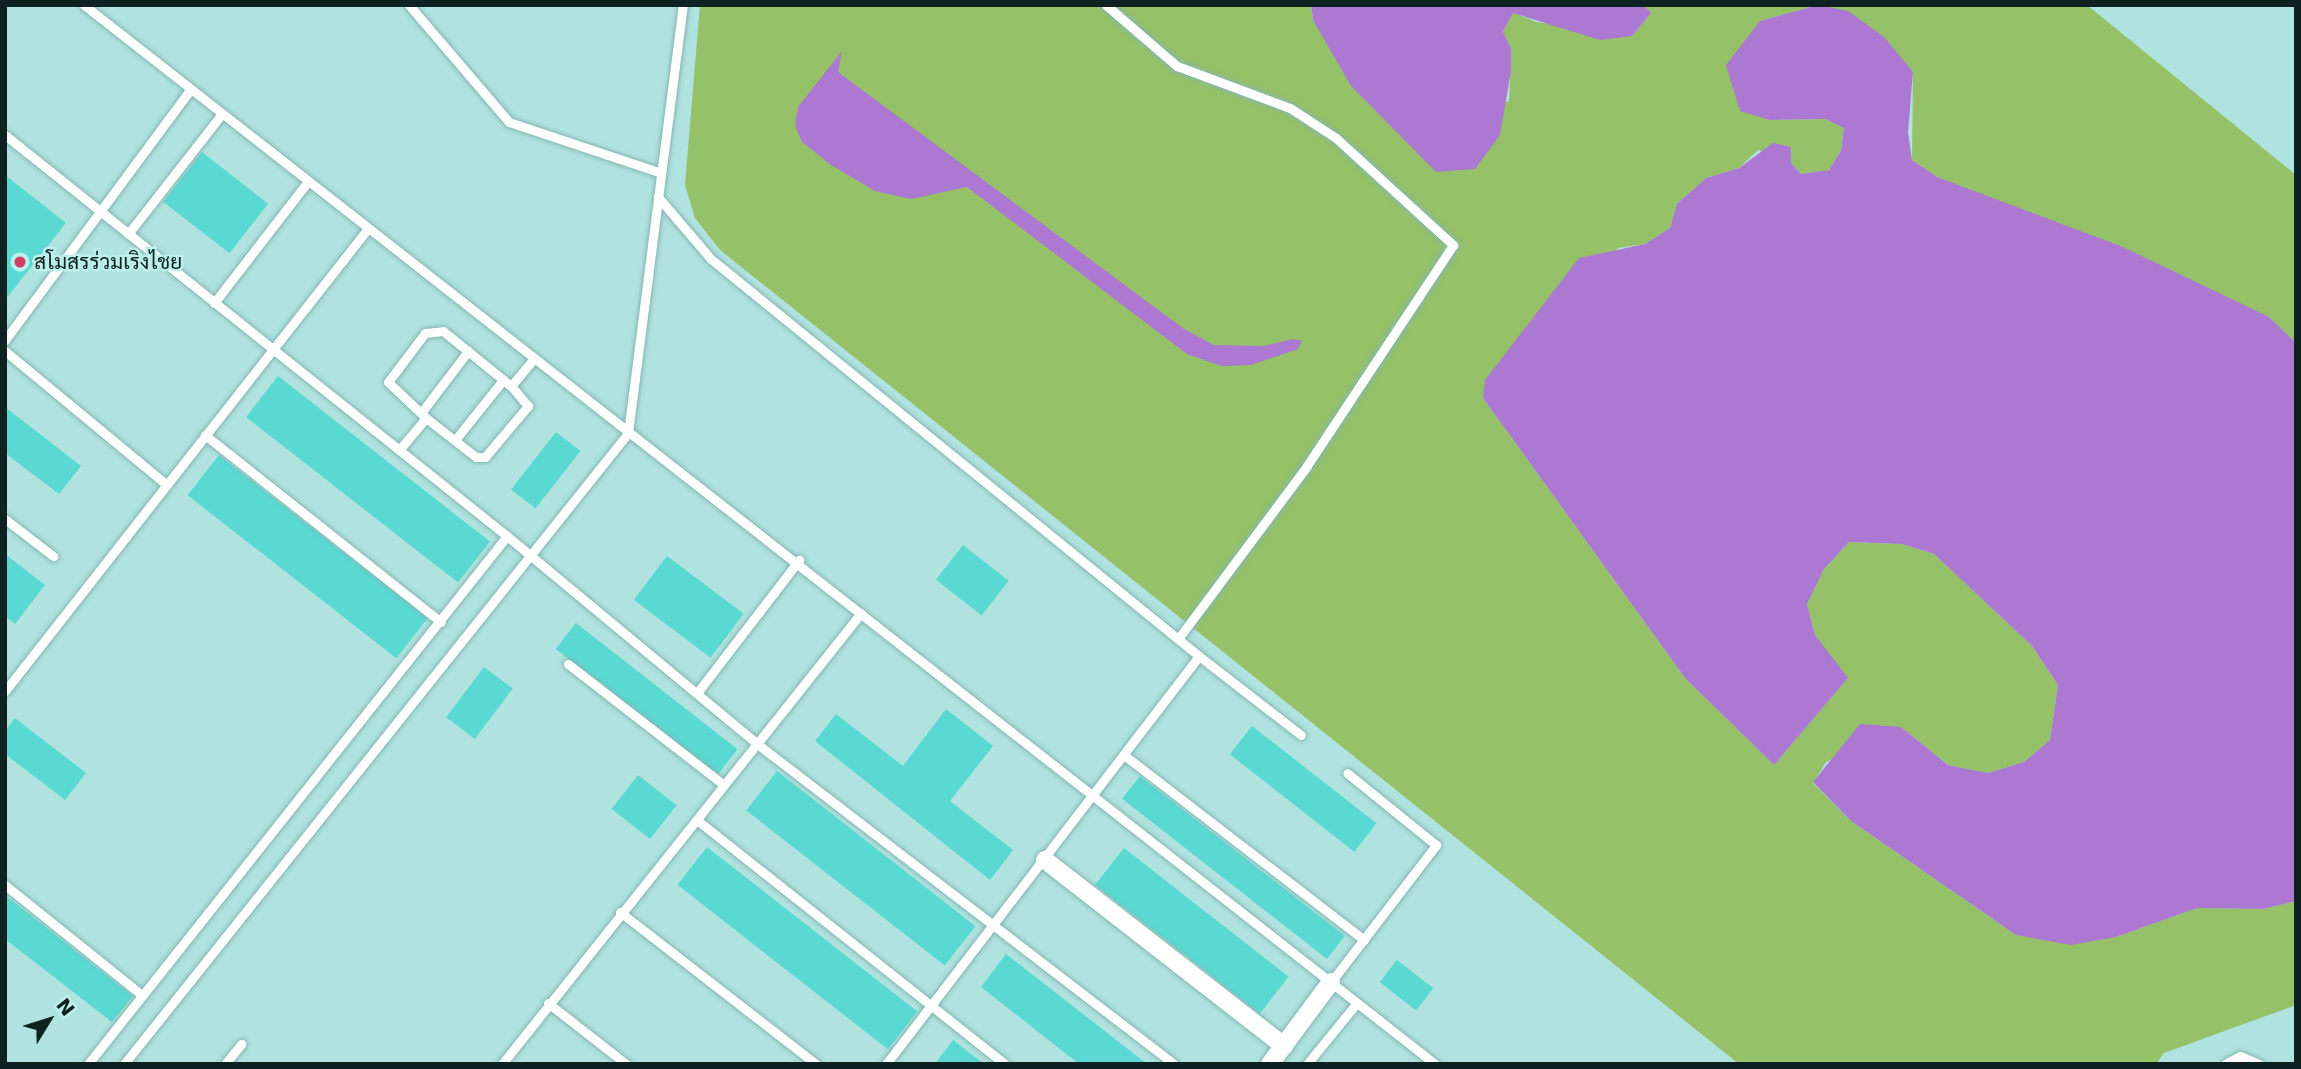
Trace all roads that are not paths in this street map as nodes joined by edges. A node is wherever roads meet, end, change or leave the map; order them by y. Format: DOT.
graph roads {
  1 [pos="84,5"];
  2 [pos="409,5"];
  3 [pos="683,5"];
  4 [pos="1106,5"];
  5 [pos="190,90"];
  6 [pos="220,115"];
  7 [pos="5,135"];
  8 [pos="661,173"];
  9 [pos="306,184"];
  10 [pos="658,197"];
  11 [pos="99,211"];
  12 [pos="366,231"];
  13 [pos="128,234"];
  14 [pos="214,303"];
  15 [pos="5,340"];
  16 [pos="5,351"];
  17 [pos="273,351"];
  18 [pos="468,351"];
  19 [pos="533,360"];
  20 [pos="507,383"];
  21 [pos="423,415"];
  22 [pos="628,433"];
  23 [pos="205,435"];
  24 [pos="454,440"];
  25 [pos="399,450"];
  26 [pos="166,484"];
  27 [pos="5,519"];
  28 [pos="508,536"];
  29 [pos="53,556"];
  30 [pos="533,557"];
  31 [pos="799,560"];
  32 [pos="861,614"];
  33 [pos="441,622"];
  34 [pos="1178,639"];
  35 [pos="1199,656"];
  36 [pos="568,664"];
  37 [pos="5,691"];
  38 [pos="696,693"];
  39 [pos="1301,735"];
  40 [pos="756,743"];
  41 [pos="1124,755"];
  42 [pos="1347,773"];
  43 [pos="724,785"];
  44 [pos="1094,795"];
  45 [pos="697,820"];
  46 [pos="1045,860"];
  47 [pos="5,886"];
  48 [pos="620,912"];
  49 [pos="994,925"];
  50 [pos="1364,940"];
  51 [pos="1331,982"];
  52 [pos="142,995"];
  53 [pos="548,1003"];
  54 [pos="1356,1004"];
  55 [pos="931,1007"];
  56 [pos="241,1044"];
  57 [pos="1284,1046"];
  58 [pos="88,1064"];
  59 [pos="124,1064"];
  60 [pos="225,1064"];
  61 [pos="502,1064"];
  62 [pos="626,1064"];
  63 [pos="816,1064"];
  64 [pos="886,1064"];
  65 [pos="1005,1064"];
  66 [pos="1174,1064"];
  67 [pos="1270,1064"];
  68 [pos="1307,1064"];
  69 [pos="1435,1064"];
  70 [pos="2225,1064"];
  71 [pos="2259,1064"];
  1 -- 5 [label="lane"];
  2 -- 8 [label="lane"];
  3 -- 8 [label="lane"];
  4 -- 34 [label="lane"];
  5 -- 6 [label="lane"];
  5 -- 11 [label="lane"];
  6 -- 9 [label="lane"];
  6 -- 13 [label="lane"];
  7 -- 11 [label="lane"];
  8 -- 10 [label="lane"];
  9 -- 12 [label="lane"];
  9 -- 14 [label="lane"];
  10 -- 22 [label="lane"];
  10 -- 34 [label="lane"];
  11 -- 13 [label="lane"];
  11 -- 15 [label="lane"];
  12 -- 17 [label="lane"];
  12 -- 19 [label="lane"];
  13 -- 14 [label="lane"];
  14 -- 17 [label="lane"];
  16 -- 26 [label="lane"];
  17 -- 23 [label="lane"];
  17 -- 25 [label="lane"];
  18 -- 20 [label="lane"];
  18 -- 21 [label="lane"];
  18 -- 21 [label="lane"];
  19 -- 20 [label="lane"];
  19 -- 22 [label="lane"];
  20 -- 24 [label="lane"];
  20 -- 24 [label="lane"];
  21 -- 24 [label="lane"];
  21 -- 25 [label="lane"];
  22 -- 30 [label="lane"];
  22 -- 31 [label="lane"];
  23 -- 26 [label="lane"];
  23 -- 33 [label="lane"];
  25 -- 28 [label="lane"];
  26 -- 37 [label="lane"];
  27 -- 29 [label="lane"];
  28 -- 30 [label="lane"];
  28 -- 33 [label="lane"];
  30 -- 38 [label="lane"];
  30 -- 59 [label="lane"];
  31 -- 32 [label="lane"];
  31 -- 38 [label="lane"];
  32 -- 40 [label="lane"];
  32 -- 44 [label="lane"];
  33 -- 52 [label="lane"];
  34 -- 35 [label="lane"];
  35 -- 39 [label="lane"];
  35 -- 41 [label="lane"];
  36 -- 43 [label="lane"];
  38 -- 40 [label="lane"];
  40 -- 43 [label="lane"];
  40 -- 49 [label="lane"];
  41 -- 44 [label="lane"];
  41 -- 50 [label="lane"];
  42 -- 50 [label="lane"];
  43 -- 45 [label="lane"];
  44 -- 46 [label="lane"];
  44 -- 51 [label="lane"];
  45 -- 48 [label="lane"];
  45 -- 55 [label="lane"];
  46 -- 49 [label="lane"];
  46 -- 57 [label="street"];
  47 -- 52 [label="lane"];
  48 -- 53 [label="lane"];
  48 -- 63 [label="lane"];
  49 -- 55 [label="lane"];
  49 -- 66 [label="lane"];
  50 -- 51 [label="lane"];
  51 -- 54 [label="lane"];
  51 -- 57 [label="street"];
  52 -- 58 [label="lane"];
  53 -- 61 [label="lane"];
  53 -- 62 [label="lane"];
  54 -- 68 [label="lane"];
  54 -- 69 [label="lane"];
  55 -- 64 [label="lane"];
  55 -- 65 [label="lane"];
  56 -- 60 [label="lane"];
  57 -- 67 [label="street"];
  70 -- 71 [label="lane"];
}
